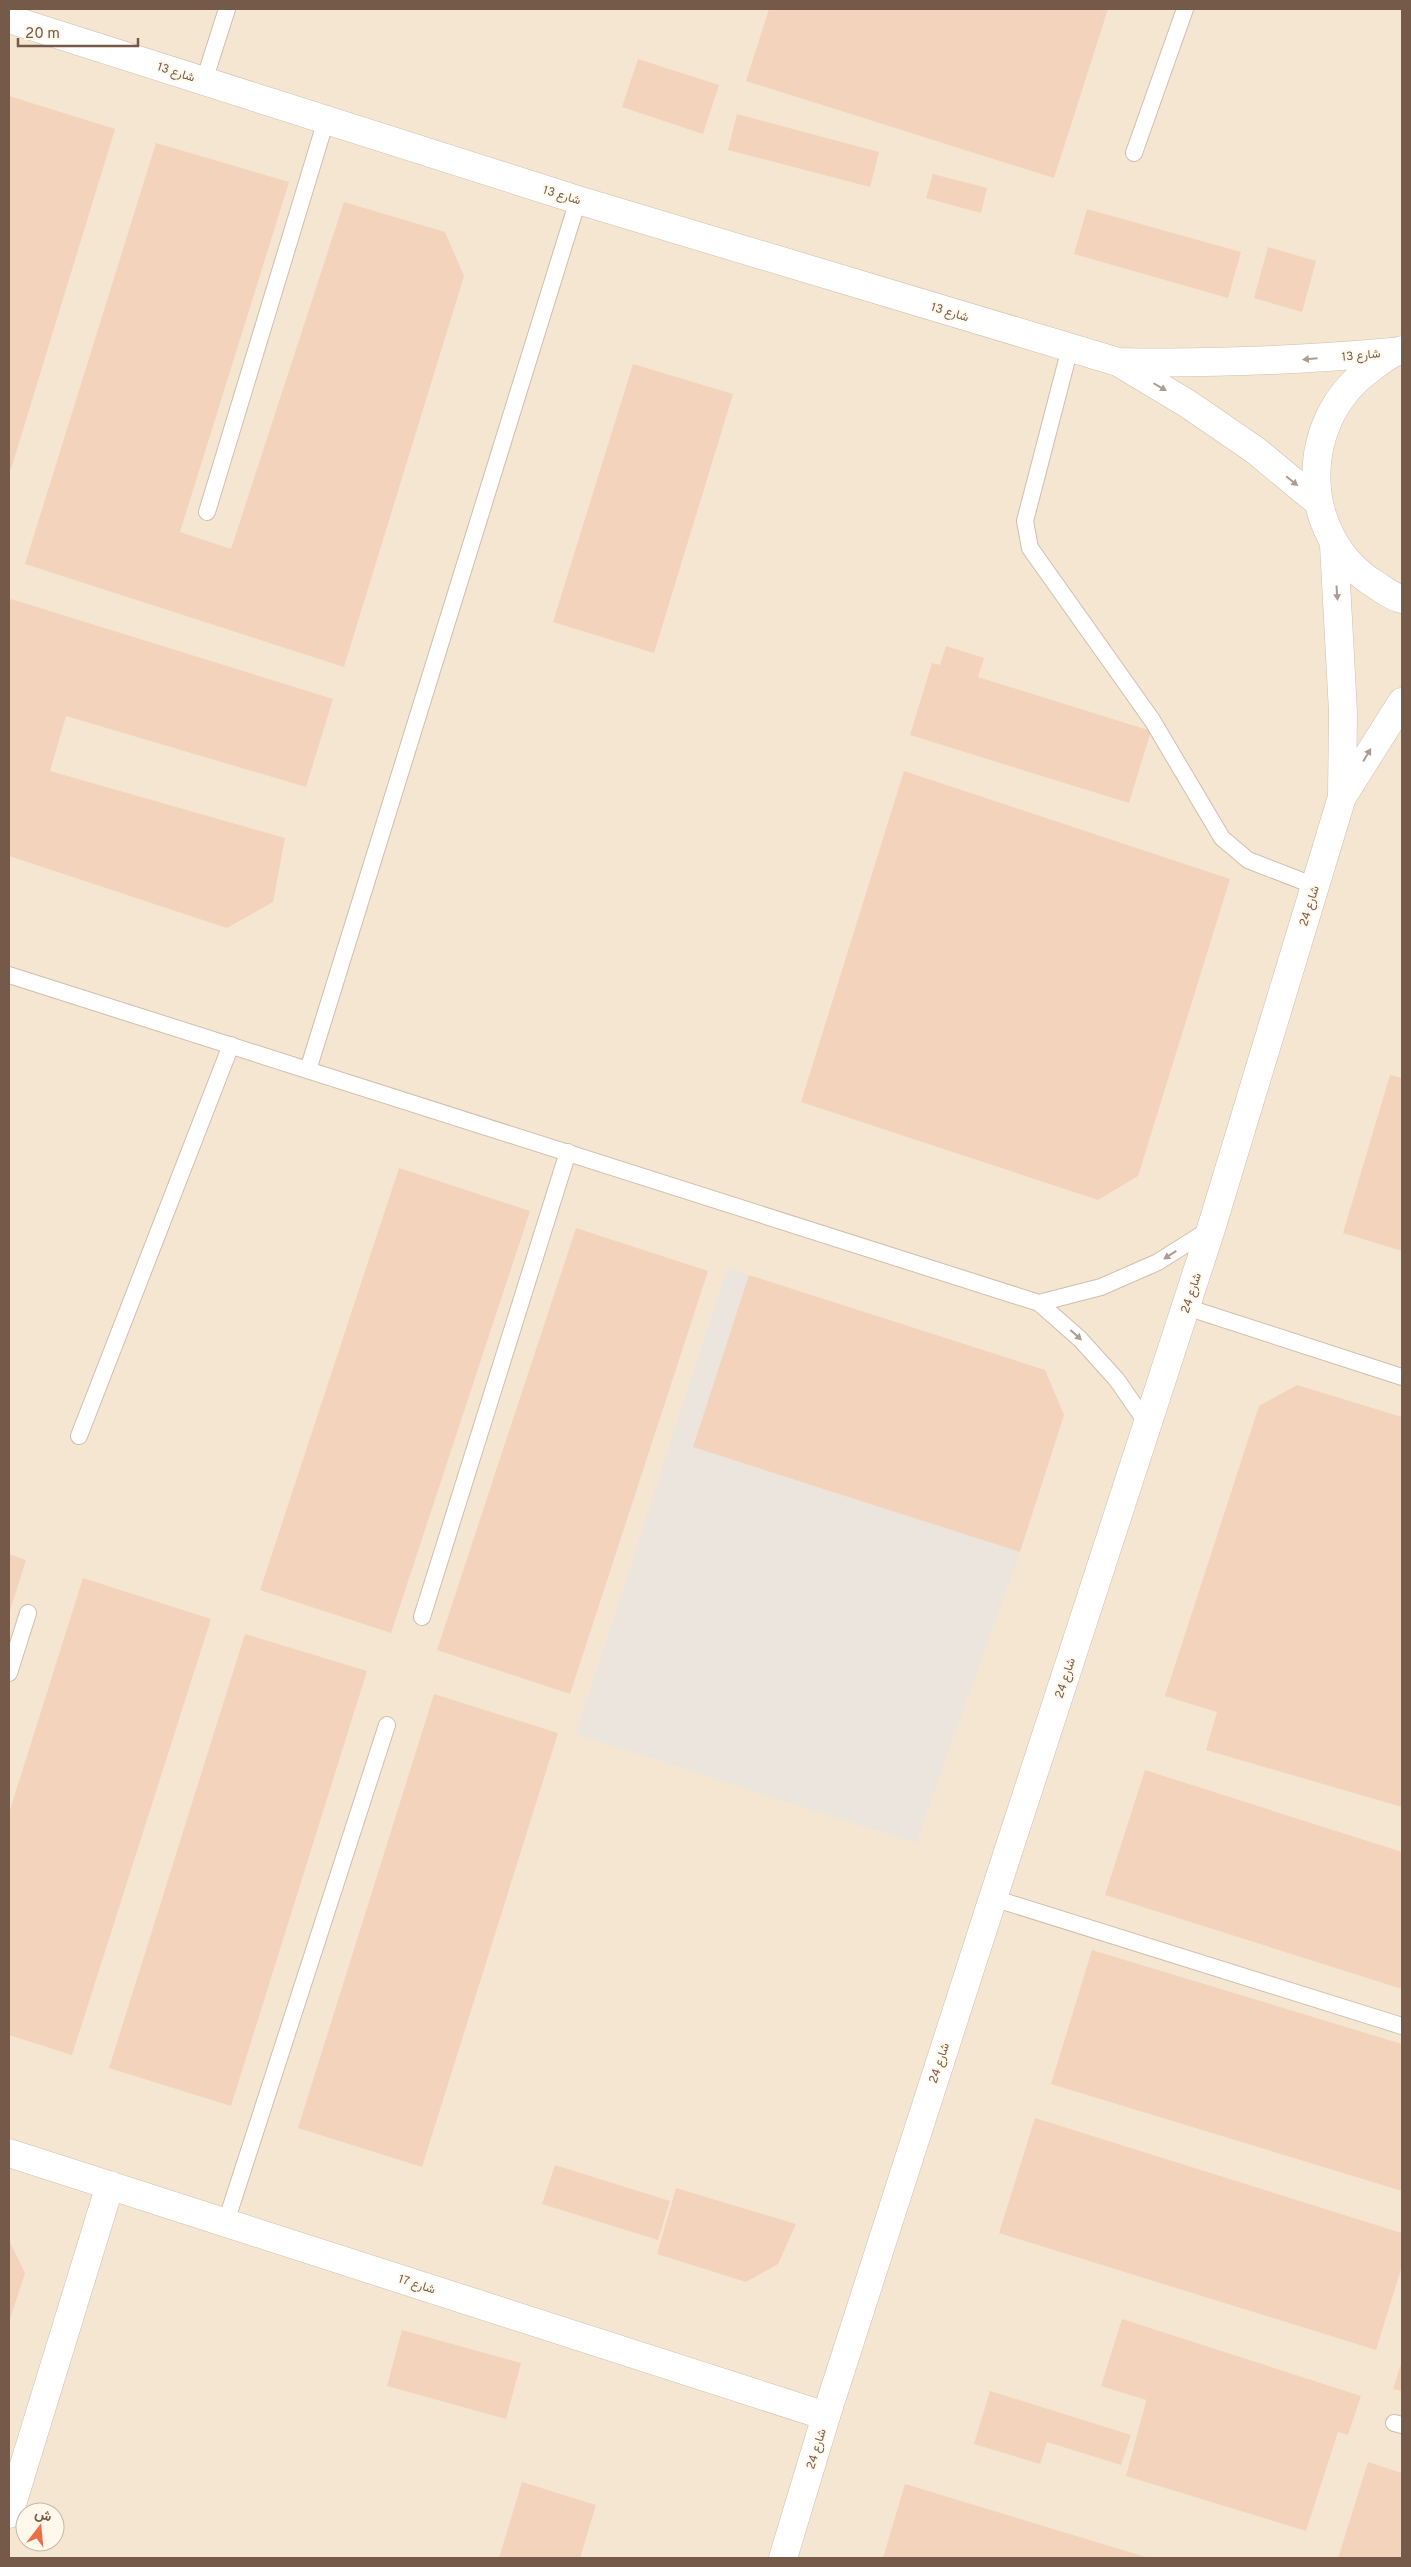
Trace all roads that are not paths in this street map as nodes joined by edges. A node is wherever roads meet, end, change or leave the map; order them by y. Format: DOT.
graph roads {
  1 [pos="227,9"];
  2 [pos="1185,9"];
  3 [pos="14,16"];
  4 [pos="204,81"];
  5 [pos="326,120"];
  6 [pos="1134,153"];
  7 [pos="578,200"];
  8 [pos="1070,348"];
  9 [pos="1398,351"];
  10 [pos="1118,362"];
  11 [pos="1318,502"];
  12 [pos="207,512"];
  13 [pos="1334,544"];
  14 [pos="1402,599"];
  15 [pos="1402,702"];
  16 [pos="1342,797"];
  17 [pos="1315,886"];
  18 [pos="9,975"];
  19 [pos="231,1045"];
  20 [pos="308,1070"];
  21 [pos="568,1152"];
  22 [pos="1211,1229"];
  23 [pos="1039,1303"];
  24 [pos="1186,1307"];
  25 [pos="1402,1377"];
  26 [pos="1148,1425"];
  27 [pos="78,1436"];
  28 [pos="28,1613"];
  29 [pos="422,1617"];
  30 [pos="9,1673"];
  31 [pos="388,1726"];
  32 [pos="993,1898"];
  33 [pos="1402,2026"];
  34 [pos="9,2153"];
  35 [pos="110,2185"];
  36 [pos="226,2222"];
  37 [pos="826,2416"];
  38 [pos="9,2514"];
  39 [pos="783,2558"];
  1 -- 4 [label="lane"];
  2 -- 6 [label="lane"];
  3 -- 4 [label="street, شارع 13"];
  4 -- 5 [label="street, شارع 13"];
  5 -- 7 [label="street, شارع 13"];
  5 -- 12 [label="lane"];
  7 -- 8 [label="street, شارع 13"];
  7 -- 20 [label="lane"];
  8 -- 10 [label="street, شارع 13"];
  8 -- 17 [label="lane"];
  9 -- 10 [label="street, شارع 13, one-way"];
  9 -- 11 [label="street"];
  10 -- 11 [label="street, شارع 13, one-way"];
  11 -- 13 [label="street"];
  13 -- 14 [label="street"];
  13 -- 16 [label="street, شارع 24, one-way"];
  16 -- 15 [label="street, شارع 24, one-way"];
  16 -- 17 [label="street, شارع 24"];
  17 -- 22 [label="street, شارع 24"];
  18 -- 19 [label="lane"];
  19 -- 20 [label="lane"];
  19 -- 27 [label="lane"];
  20 -- 21 [label="lane"];
  21 -- 23 [label="lane"];
  21 -- 29 [label="lane"];
  22 -- 23 [label="lane, one-way"];
  22 -- 24 [label="street, شارع 24"];
  23 -- 26 [label="lane, one-way"];
  24 -- 25 [label="lane"];
  24 -- 26 [label="street, شارع 24"];
  26 -- 32 [label="street, شارع 24"];
  28 -- 30 [label="lane"];
  31 -- 36 [label="lane"];
  32 -- 33 [label="lane"];
  32 -- 37 [label="street, شارع 24"];
  34 -- 35 [label="street, شارع 17"];
  35 -- 36 [label="street, شارع 17"];
  35 -- 38 [label="street"];
  36 -- 37 [label="street, شارع 17"];
  37 -- 39 [label="street, شارع 24"];
}
